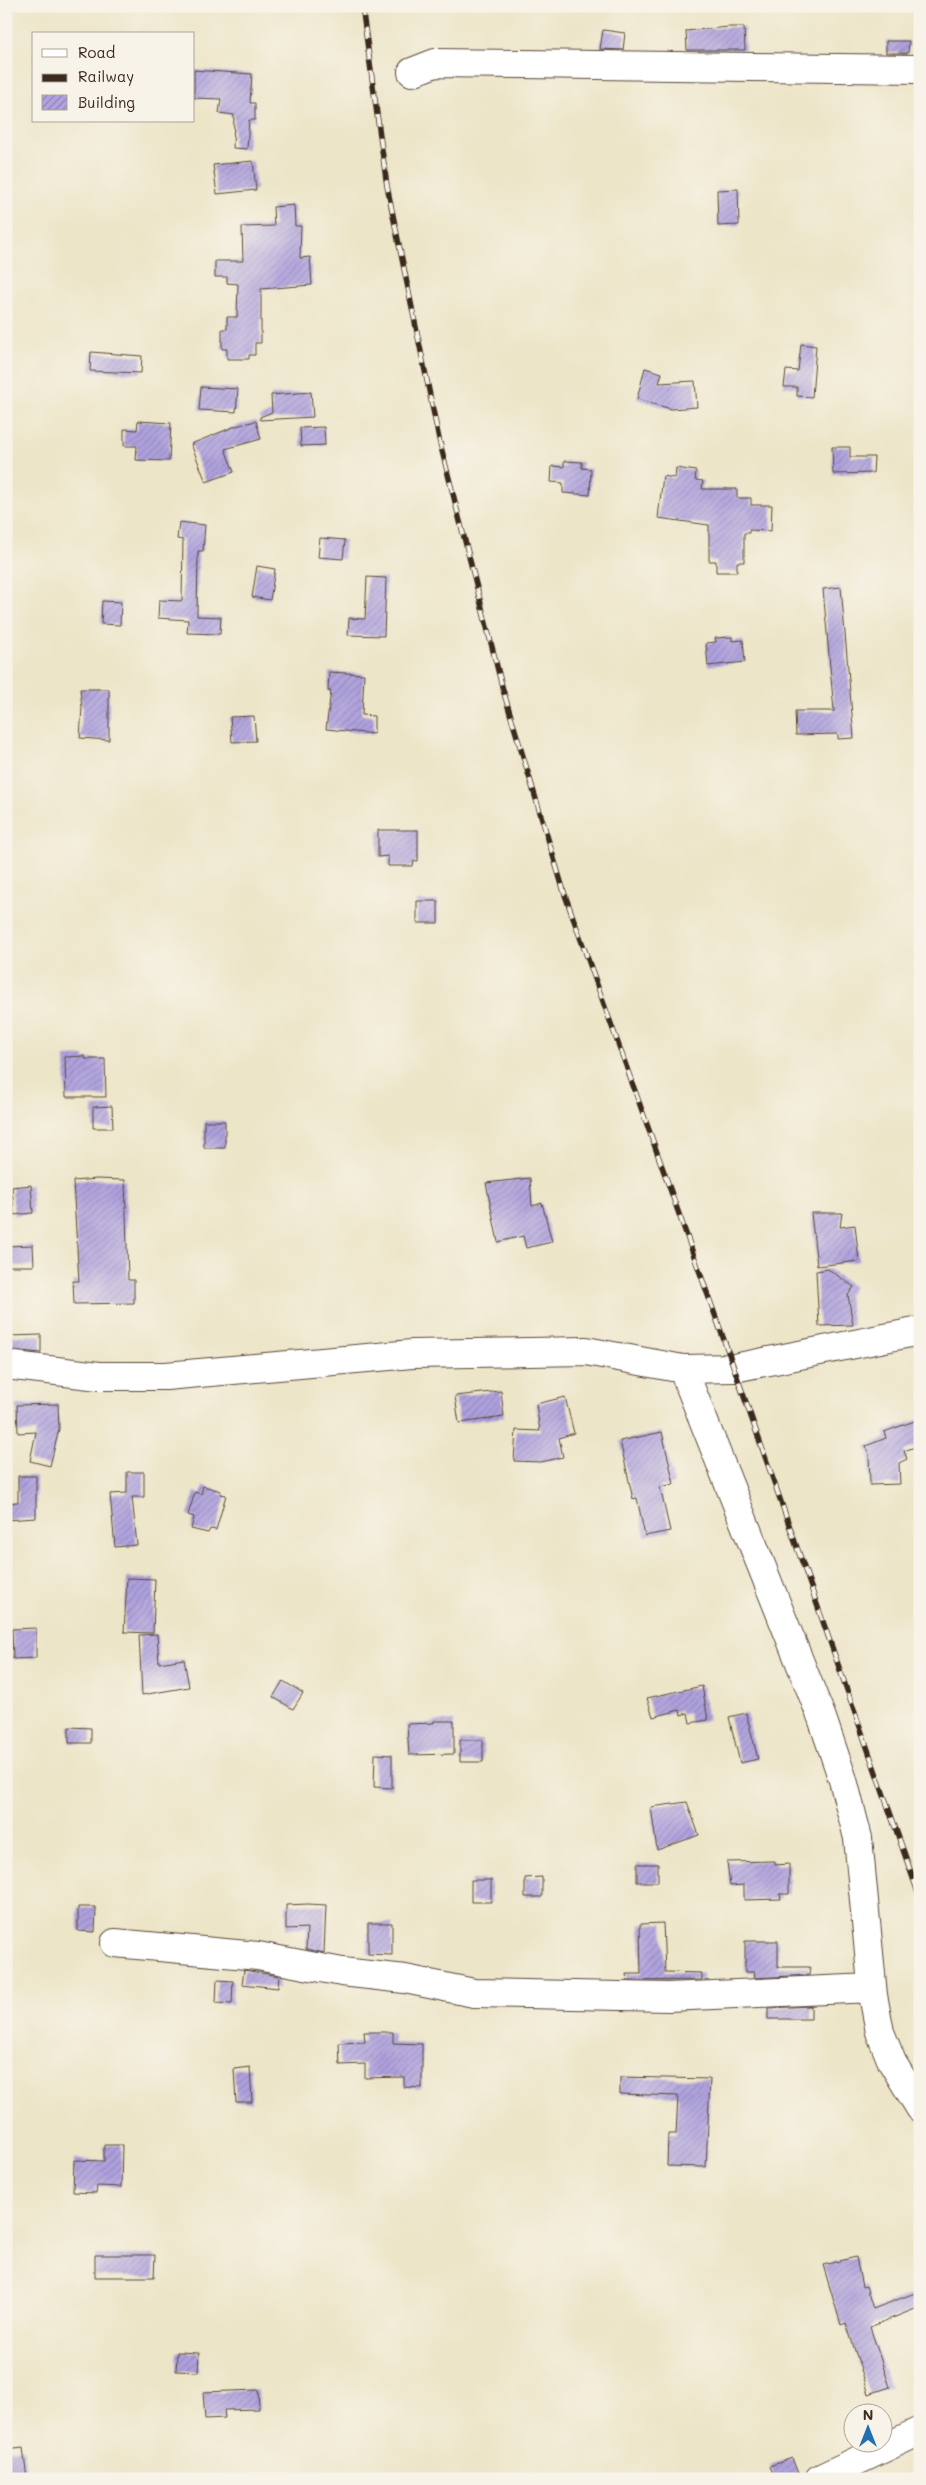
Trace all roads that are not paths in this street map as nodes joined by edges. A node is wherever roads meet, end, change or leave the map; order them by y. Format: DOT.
graph roads {
  1 [pos="920,69"];
  2 [pos="412,72"];
  3 [pos="920,1331"];
  4 [pos="6,1365"];
  5 [pos="683,1369"];
  6 [pos="115,1943"];
  7 [pos="872,1988"];
  8 [pos="920,2108"];
  9 [pos="920,2431"];
  10 [pos="819,2479"];
  1 -- 2 [label="street"];
  3 -- 5 [label="street"];
  4 -- 5 [label="street"];
  5 -- 7 [label="street"];
  6 -- 7 [label="street"];
  7 -- 8 [label="street"];
  9 -- 10 [label="street"];
}
